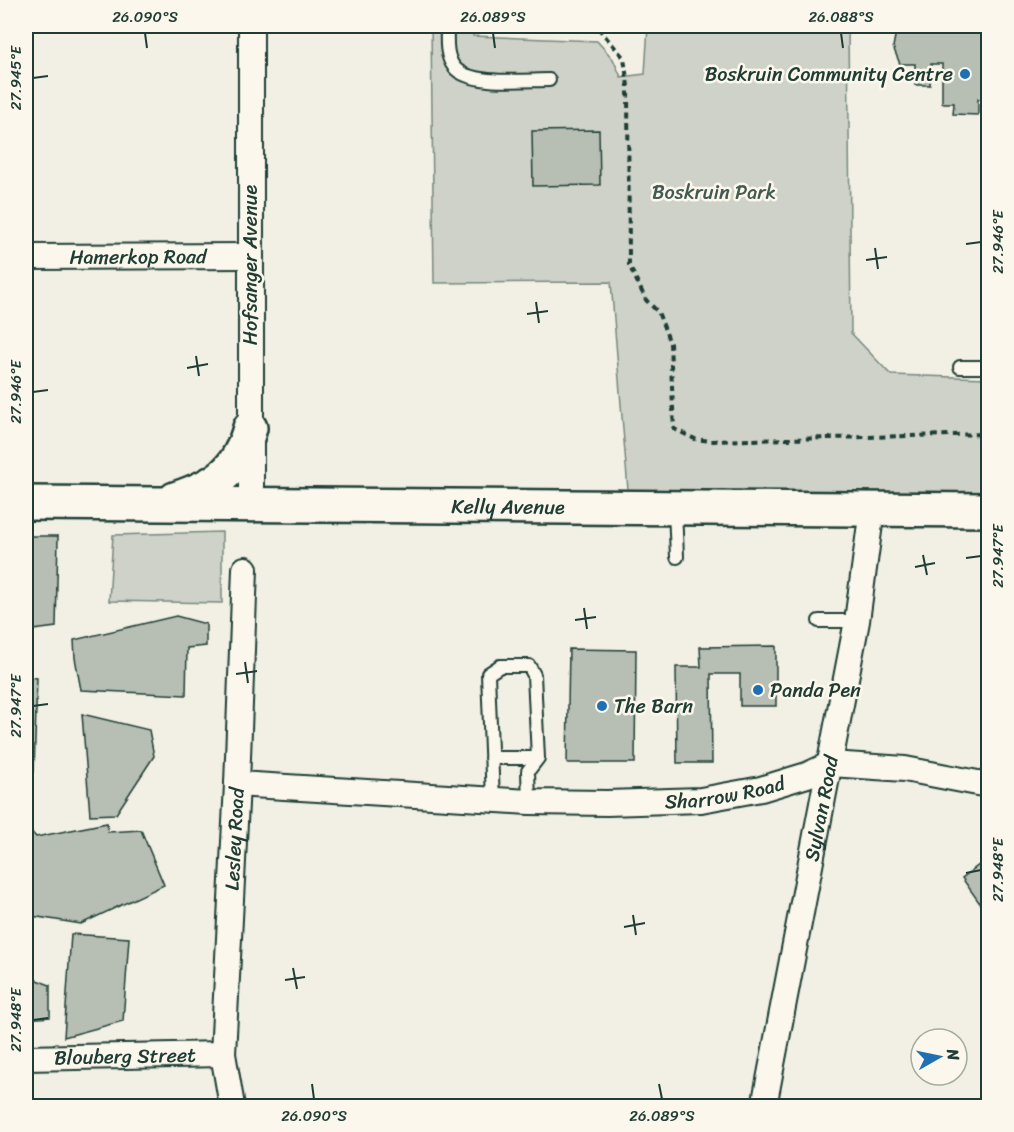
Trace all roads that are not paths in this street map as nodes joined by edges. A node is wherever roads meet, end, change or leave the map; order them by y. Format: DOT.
graph roads {
  1 [pos="251,26"];
  2 [pos="447,26"];
  3 [pos="549,80"];
  4 [pos="250,256"];
  5 [pos="26,257"];
  6 [pos="960,367"];
  7 [pos="988,367"];
  8 [pos="250,428"];
  9 [pos="26,503"];
  10 [pos="162,503"];
  11 [pos="251,504"];
  12 [pos="675,508"];
  13 [pos="872,509"];
  14 [pos="988,510"];
  15 [pos="677,557"];
  16 [pos="244,569"];
  17 [pos="819,621"];
  18 [pos="857,621"];
  19 [pos="538,758"];
  20 [pos="491,764"];
  21 [pos="831,764"];
  22 [pos="237,784"];
  23 [pos="988,785"];
  24 [pos="493,800"];
  25 [pos="529,802"];
  26 [pos="223,1054"];
  27 [pos="26,1058"];
  28 [pos="232,1107"];
  29 [pos="764,1107"];
  1 -- 4 [label="street, Hofsanger Avenue"];
  2 -- 3 [label="lane"];
  4 -- 5 [label="street, Hamerkop Road"];
  4 -- 8 [label="street, Hofsanger Avenue"];
  6 -- 7 [label="lane"];
  8 -- 10 [label="street"];
  8 -- 11 [label="street, Hofsanger Avenue"];
  9 -- 10 [label="street, Kelly Avenue"];
  10 -- 11 [label="street, Kelly Avenue"];
  11 -- 12 [label="street, Kelly Avenue"];
  12 -- 13 [label="street, Kelly Avenue"];
  12 -- 15 [label="lane"];
  13 -- 14 [label="street, Kelly Avenue"];
  13 -- 18 [label="street, Sylvan Road"];
  16 -- 22 [label="street, Lesley Road"];
  17 -- 18 [label="lane"];
  18 -- 21 [label="street, Sylvan Road"];
  19 -- 20 [label="lane"];
  19 -- 20 [label="lane"];
  19 -- 25 [label="lane"];
  20 -- 24 [label="lane"];
  21 -- 23 [label="street, Sharrow Road"];
  21 -- 25 [label="street, Sharrow Road"];
  21 -- 29 [label="street, Sylvan Road"];
  22 -- 24 [label="street, Sharrow Road"];
  22 -- 26 [label="street, Lesley Road"];
  24 -- 25 [label="street, Sharrow Road"];
  26 -- 27 [label="street, Blouberg Street"];
  26 -- 28 [label="street, Lesley Road"];
}
